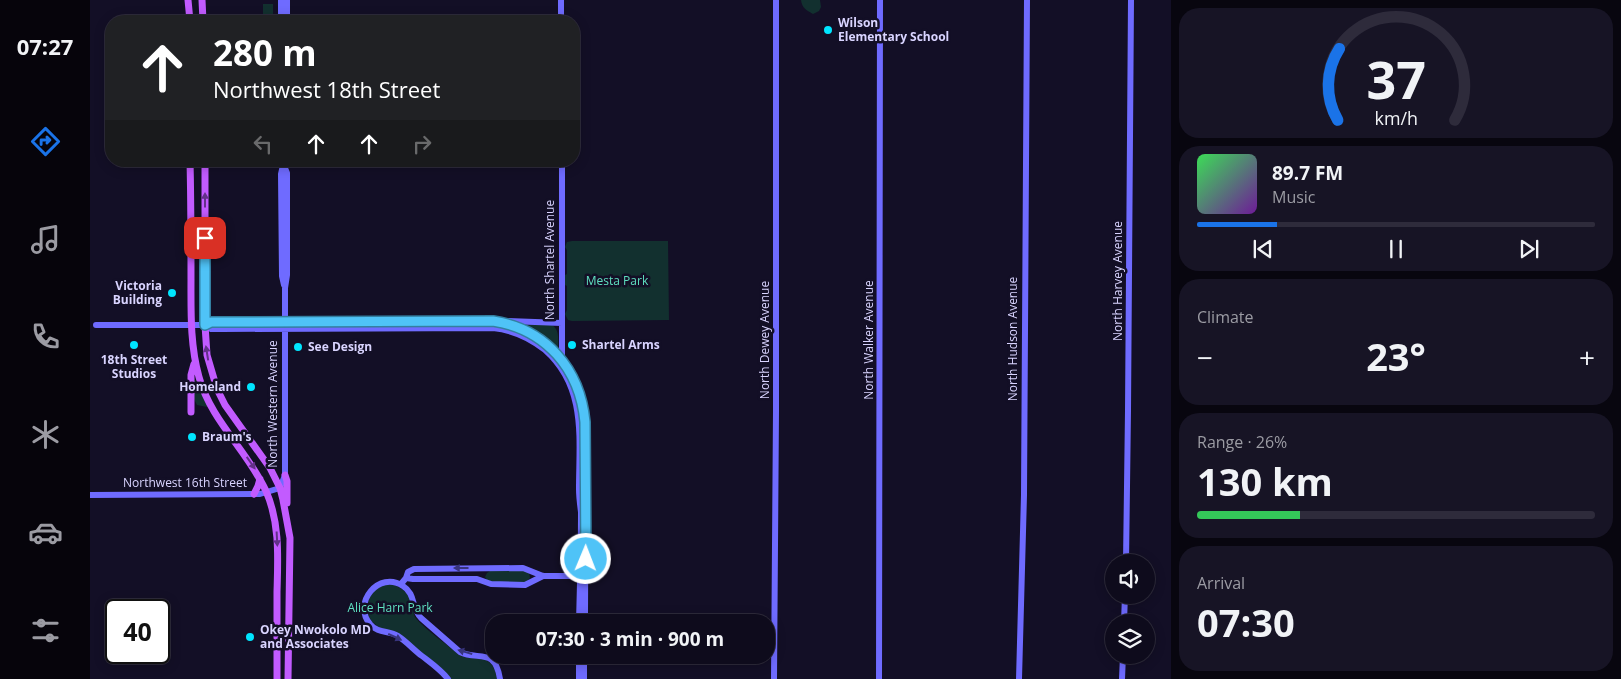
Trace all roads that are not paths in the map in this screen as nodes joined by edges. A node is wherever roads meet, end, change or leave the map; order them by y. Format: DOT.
graph roads {
  1 [pos="188,0"];
  2 [pos="202,0"];
  3 [pos="281,0"];
  4 [pos="287,0"];
  5 [pos="561,0"];
  6 [pos="776,0"];
  7 [pos="880,0"];
  8 [pos="1027,0"];
  9 [pos="1131,0"];
  10 [pos="189,15"];
  11 [pos="203,15"];
  12 [pos="281,15"];
  13 [pos="287,15"];
  14 [pos="561,15"];
  15 [pos="190,167"];
  16 [pos="204,167"];
  17 [pos="283,167"];
  18 [pos="562,167"];
  19 [pos="493,321"];
  20 [pos="562,323"];
  21 [pos="96,325"];
  22 [pos="191,325"];
  23 [pos="205,325"];
  24 [pos="285,325"];
  25 [pos="562,360"];
  26 [pos="195,361"];
  27 [pos="562,368"];
  28 [pos="191,412"];
  29 [pos="285,475"];
  30 [pos="260,479"];
  31 [pos="280,488"];
  32 [pos="266,492"];
  33 [pos="254,494"];
  34 [pos="90,495"];
  35 [pos="286,514"];
  36 [pos="1126,554"];
  37 [pos="483,568"];
  38 [pos="543,576"];
  39 [pos="583,576"];
  40 [pos="406,578"];
  41 [pos="483,581"];
  42 [pos="401,584"];
  43 [pos="580,614"];
  44 [pos="585,614"];
  45 [pos="579,664"];
  46 [pos="584,664"];
  47 [pos="1123,664"];
  48 [pos="277,679"];
  49 [pos="288,679"];
  50 [pos="448,679"];
  51 [pos="500,679"];
  52 [pos="579,679"];
  53 [pos="584,679"];
  54 [pos="774,679"];
  55 [pos="879,679"];
  56 [pos="1019,679"];
  57 [pos="1122,679"];
  1 -- 10 [label="main road"];
  2 -- 11 [label="main road"];
  3 -- 12 [label="street"];
  4 -- 13 [label="street"];
  5 -- 14 [label="street"];
  6 -- 54 [label="street, North Dewey Avenue"];
  7 -- 55 [label="street, North Walker Avenue"];
  8 -- 56 [label="street, North Hudson Avenue"];
  9 -- 36 [label="street, North Harvey Avenue"];
  15 -- 22 [label="main road"];
  23 -- 16 [label="main road, one-way"];
  17 -- 24 [label="street, North Western Avenue"];
  18 -- 20 [label="street, North Shartel Avenue"];
  19 -- 20 [label="street"];
  19 -- 24 [label="street"];
  19 -- 25 [label="street"];
  20 -- 25 [label="street, North Shartel Avenue"];
  21 -- 22 [label="street"];
  22 -- 23 [label="street"];
  22 -- 26 [label="main road"];
  23 -- 24 [label="street"];
  31 -- 23 [label="main road, one-way"];
  24 -- 27 [label="street"];
  24 -- 29 [label="street, North Western Avenue"];
  25 -- 27 [label="street, North Shartel Avenue"];
  25 -- 39 [label="street, North Shartel Avenue"];
  26 -- 28 [label="main road"];
  26 -- 30 [label="main road, one-way"];
  27 -- 39 [label="street, North Shartel Avenue"];
  29 -- 31 [label="street, North Western Avenue"];
  29 -- 35 [label="main road"];
  30 -- 32 [label="main road"];
  30 -- 33 [label="main road"];
  31 -- 32 [label="street, Northwest 16th Street"];
  31 -- 35 [label="main road"];
  32 -- 33 [label="street, Northwest 16th Street"];
  32 -- 48 [label="main road, one-way"];
  33 -- 34 [label="street, Northwest 16th Street"];
  35 -- 49 [label="main road"];
  37 -- 38 [label="street"];
  37 -- 40 [label="street, one-way"];
  37 -- 41 [label="street"];
  38 -- 39 [label="street"];
  38 -- 41 [label="street"];
  39 -- 43 [label="street, North Shartel Avenue"];
  39 -- 44 [label="street, North Shartel Avenue"];
  40 -- 41 [label="street"];
  40 -- 42 [label="street"];
  42 -- 50 [label="street, one-way"];
  51 -- 42 [label="street, one-way"];
  45 -- 52 [label="street"];
  46 -- 53 [label="street"];
  47 -- 57 [label="street"];
}
